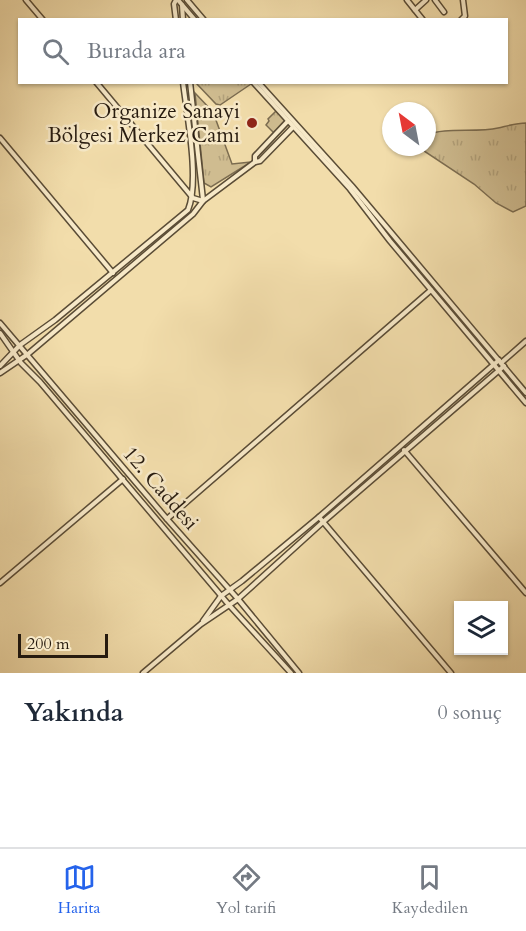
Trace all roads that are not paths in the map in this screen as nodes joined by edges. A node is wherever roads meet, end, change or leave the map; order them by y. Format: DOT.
graph roads {
  1 [pos="26,0"];
  2 [pos="187,0"];
  3 [pos="407,0"];
  4 [pos="426,0"];
  5 [pos="435,0"];
  6 [pos="463,0"];
  7 [pos="178,1"];
  8 [pos="415,10"];
  9 [pos="444,12"];
  10 [pos="41,18"];
  11 [pos="176,18"];
  12 [pos="182,18"];
  13 [pos="193,18"];
  14 [pos="202,18"];
  15 [pos="421,18"];
  16 [pos="463,18"];
  17 [pos="98,84"];
  18 [pos="183,84"];
  19 [pos="190,84"];
  20 [pos="255,84"];
  21 [pos="260,84"];
  22 [pos="288,121"];
  23 [pos="293,127"];
  24 [pos="0,138"];
  25 [pos="255,162"];
  26 [pos="193,198"];
  27 [pos="203,201"];
  28 [pos="113,273"];
  29 [pos="117,278"];
  30 [pos="431,290"];
  31 [pos="0,323"];
  32 [pos="0,333"];
  33 [pos="526,341"];
  34 [pos="20,345"];
  35 [pos="12,352"];
  36 [pos="28,354"];
  37 [pos="20,361"];
  38 [pos="501,363"];
  39 [pos="493,365"];
  40 [pos="0,366"];
  41 [pos="498,371"];
  42 [pos="0,373"];
  43 [pos="526,393"];
  44 [pos="526,403"];
  45 [pos="400,445"];
  46 [pos="405,451"];
  47 [pos="123,479"];
  48 [pos="319,517"];
  49 [pos="167,519"];
  50 [pos="323,522"];
  51 [pos="0,583"];
  52 [pos="229,589"];
  53 [pos="526,594"];
  54 [pos="221,596"];
  55 [pos="238,599"];
  56 [pos="229,605"];
  57 [pos="201,624"];
  58 [pos="143,673"];
  59 [pos="291,673"];
  60 [pos="299,673"];
  61 [pos="451,673"];
  1 -- 10 [label="street"];
  2 -- 14 [label="street"];
  3 -- 8 [label="street"];
  4 -- 8 [label="street"];
  5 -- 9 [label="street"];
  6 -- 16 [label="street"];
  7 -- 11 [label="street"];
  7 -- 12 [label="street"];
  7 -- 13 [label="street"];
  8 -- 15 [label="street"];
  17 -- 26 [label="street"];
  18 -- 26 [label="street"];
  19 -- 27 [label="street"];
  20 -- 22 [label="street"];
  21 -- 38 [label="street"];
  22 -- 23 [label="street"];
  22 -- 25 [label="street"];
  23 -- 25 [label="street"];
  23 -- 30 [label="street"];
  24 -- 28 [label="street"];
  25 -- 27 [label="street"];
  26 -- 27 [label="street"];
  26 -- 28 [label="street"];
  27 -- 29 [label="street"];
  28 -- 29 [label="street"];
  28 -- 34 [label="street"];
  29 -- 36 [label="street"];
  30 -- 39 [label="street"];
  30 -- 49 [label="street"];
  31 -- 34 [label="street, 12. Caddesi"];
  32 -- 35 [label="street, 12. Caddesi"];
  33 -- 38 [label="street"];
  34 -- 35 [label="street"];
  34 -- 36 [label="street, 12. Caddesi"];
  35 -- 37 [label="street, 12. Caddesi"];
  35 -- 40 [label="street"];
  36 -- 37 [label="street"];
  36 -- 49 [label="street, 12. Caddesi"];
  37 -- 42 [label="street"];
  37 -- 47 [label="street, 12. Caddesi"];
  38 -- 39 [label="street"];
  38 -- 41 [label="street"];
  38 -- 43 [label="street"];
  39 -- 41 [label="street"];
  39 -- 45 [label="street"];
  41 -- 44 [label="street"];
  41 -- 46 [label="street"];
  45 -- 46 [label="street"];
  45 -- 48 [label="street"];
  46 -- 50 [label="street"];
  46 -- 53 [label="street"];
  47 -- 51 [label="street"];
  47 -- 54 [label="street, 12. Caddesi"];
  48 -- 50 [label="street"];
  48 -- 52 [label="street"];
  49 -- 52 [label="street, 12. Caddesi"];
  50 -- 55 [label="street"];
  50 -- 61 [label="street"];
  52 -- 54 [label="street"];
  52 -- 55 [label="street, 12. Caddesi"];
  54 -- 56 [label="street, 12. Caddesi"];
  54 -- 57 [label="street"];
  55 -- 56 [label="street"];
  55 -- 60 [label="street, 12. Caddesi"];
  56 -- 57 [label="street"];
  56 -- 59 [label="street, 12. Caddesi"];
  57 -- 58 [label="street"];
}
